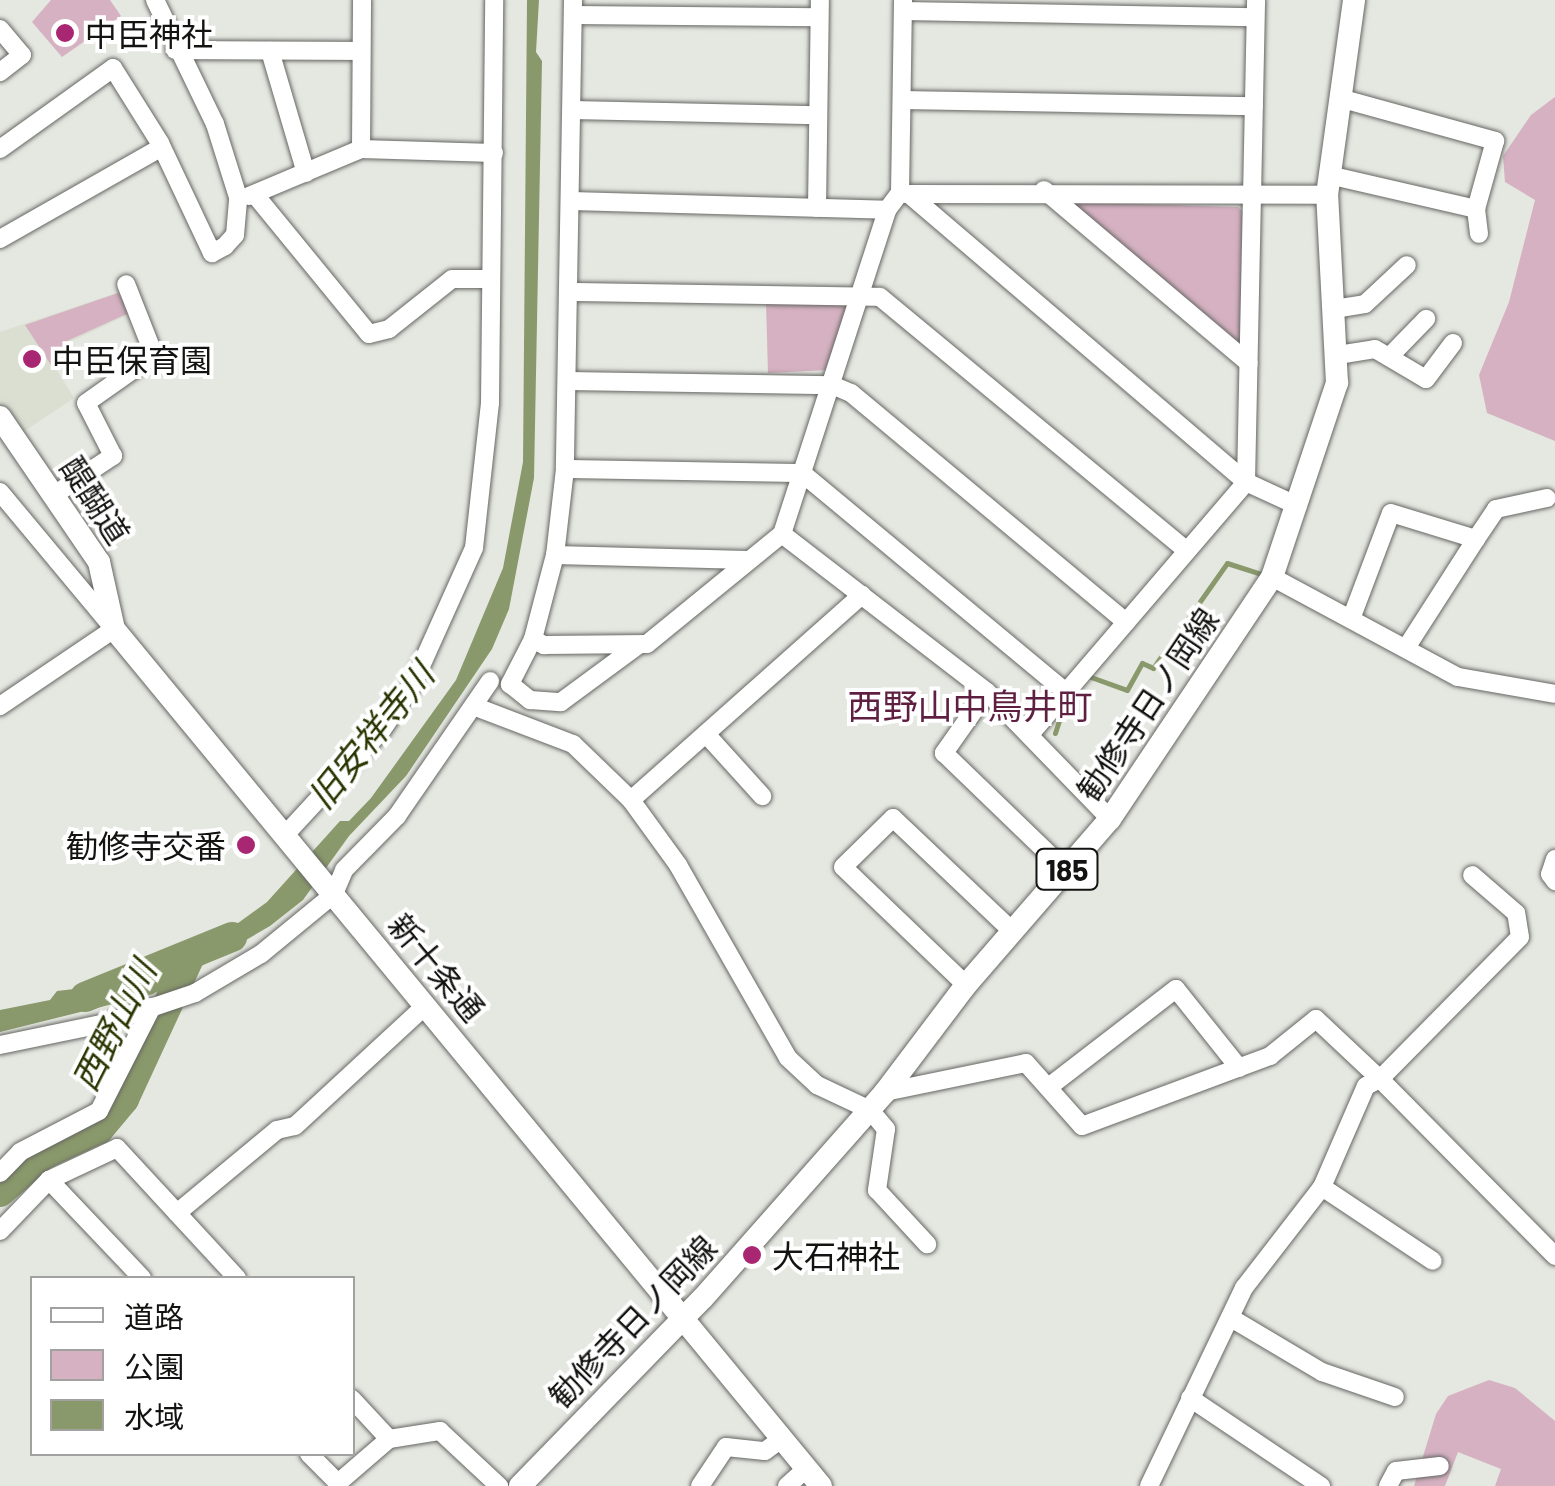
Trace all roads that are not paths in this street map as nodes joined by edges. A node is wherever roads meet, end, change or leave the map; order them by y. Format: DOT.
graph roads {
  1 [pos="156,0"];
  2 [pos="362,0"];
  3 [pos="494,0"];
  4 [pos="1354,0"];
  5 [pos="903,6"];
  6 [pos="573,8"];
  7 [pos="820,8"];
  8 [pos="1256,8"];
  9 [pos="0,28"];
  10 [pos="176,50"];
  11 [pos="270,51"];
  12 [pos="360,51"];
  13 [pos="0,72"];
  14 [pos="1343,99"];
  15 [pos="902,100"];
  16 [pos="1254,106"];
  17 [pos="572,110"];
  18 [pos="817,115"];
  19 [pos="2,144"];
  20 [pos="162,147"];
  21 [pos="361,149"];
  22 [pos="494,153"];
  23 [pos="306,173"];
  24 [pos="1330,185"];
  25 [pos="1044,190"];
  26 [pos="905,194"];
  27 [pos="247,197"];
  28 [pos="1253,197"];
  29 [pos="571,201"];
  30 [pos="817,208"];
  31 [pos="1476,209"];
  32 [pos="887,210"];
  33 [pos="1479,234"];
  34 [pos="0,239"];
  35 [pos="1408,265"];
  36 [pos="490,278"];
  37 [pos="126,284"];
  38 [pos="570,292"];
  39 [pos="863,294"];
  40 [pos="1334,309"];
  41 [pos="1426,320"];
  42 [pos="1452,343"];
  43 [pos="1338,356"];
  44 [pos="1390,356"];
  45 [pos="1249,363"];
  46 [pos="569,381"];
  47 [pos="832,385"];
  48 [pos="0,417"];
  49 [pos="565,469"];
  50 [pos="802,473"];
  51 [pos="1246,482"];
  52 [pos="0,492"];
  53 [pos="54,495"];
  54 [pos="1547,498"];
  55 [pos="1298,506"];
  56 [pos="782,534"];
  57 [pos="1476,539"];
  58 [pos="1187,551"];
  59 [pos="555,555"];
  60 [pos="747,560"];
  61 [pos="1272,577"];
  62 [pos="862,595"];
  63 [pos="1351,619"];
  64 [pos="1126,622"];
  65 [pos="114,628"];
  66 [pos="533,639"];
  67 [pos="637,646"];
  68 [pos="1406,648"];
  69 [pos="490,681"];
  70 [pos="987,692"];
  71 [pos="1066,692"];
  72 [pos="1555,694"];
  73 [pos="0,706"];
  74 [pos="476,707"];
  75 [pos="1032,732"];
  76 [pos="706,734"];
  77 [pos="762,796"];
  78 [pos="632,800"];
  79 [pos="1110,820"];
  80 [pos="292,843"];
  81 [pos="1555,858"];
  82 [pos="1066,871"];
  83 [pos="1472,875"];
  84 [pos="1555,880"];
  85 [pos="331,890"];
  86 [pos="1012,931"];
  87 [pos="966,985"];
  88 [pos="426,1005"];
  89 [pos="152,1008"];
  90 [pos="0,1045"];
  91 [pos="1239,1068"];
  92 [pos="1380,1079"];
  93 [pos="1050,1086"];
  94 [pos="877,1101"];
  95 [pos="0,1173"];
  96 [pos="48,1180"];
  97 [pos="1322,1187"];
  98 [pos="176,1213"];
  99 [pos="0,1231"];
  100 [pos="927,1244"];
  101 [pos="1555,1256"];
  102 [pos="1433,1260"];
  103 [pos="140,1276"];
  104 [pos="235,1276"];
  105 [pos="683,1315"];
  106 [pos="1232,1318"];
  107 [pos="1190,1398"];
  108 [pos="1394,1398"];
  109 [pos="355,1402"];
  110 [pos="783,1438"];
  111 [pos="389,1439"];
  112 [pos="312,1456"];
  113 [pos="1440,1466"];
  114 [pos="814,1477"];
  115 [pos="499,1486"];
  116 [pos="520,1486"];
  117 [pos="700,1486"];
  118 [pos="787,1486"];
  119 [pos="1149,1486"];
  120 [pos="1321,1486"];
  121 [pos="1388,1486"];
  1 -- 10 [label="street"];
  2 -- 12 [label="street"];
  3 -- 22 [label="street"];
  4 -- 14 [label="main road, 勧修寺日ノ岡線 / 185"];
  5 -- 8 [label="street"];
  5 -- 15 [label="street"];
  6 -- 7 [label="street"];
  6 -- 17 [label="street"];
  7 -- 18 [label="street"];
  8 -- 16 [label="street"];
  9 -- 13 [label="street"];
  10 -- 11 [label="street"];
  10 -- 27 [label="street"];
  11 -- 12 [label="street"];
  11 -- 23 [label="street"];
  12 -- 21 [label="street"];
  14 -- 24 [label="main road, 勧修寺日ノ岡線 / 185"];
  14 -- 31 [label="street"];
  15 -- 16 [label="street"];
  15 -- 26 [label="street"];
  16 -- 28 [label="street"];
  17 -- 18 [label="street"];
  17 -- 29 [label="street"];
  18 -- 30 [label="street"];
  19 -- 20 [label="street"];
  20 -- 27 [label="street"];
  20 -- 34 [label="street"];
  21 -- 22 [label="street"];
  21 -- 23 [label="street"];
  22 -- 36 [label="street"];
  23 -- 27 [label="street"];
  24 -- 28 [label="street"];
  24 -- 31 [label="street"];
  24 -- 40 [label="main road, 勧修寺日ノ岡線 / 185"];
  25 -- 26 [label="street"];
  25 -- 28 [label="street"];
  25 -- 45 [label="street"];
  26 -- 32 [label="street"];
  26 -- 51 [label="street"];
  27 -- 36 [label="street"];
  28 -- 45 [label="street"];
  29 -- 30 [label="street"];
  29 -- 38 [label="street"];
  30 -- 32 [label="street"];
  31 -- 33 [label="street"];
  32 -- 39 [label="street"];
  35 -- 40 [label="street"];
  36 -- 80 [label="street"];
  37 -- 53 [label="street"];
  38 -- 39 [label="street"];
  38 -- 46 [label="street"];
  39 -- 47 [label="street"];
  39 -- 58 [label="street"];
  40 -- 43 [label="main road, 勧修寺日ノ岡線 / 185"];
  41 -- 44 [label="street"];
  42 -- 44 [label="street"];
  43 -- 44 [label="street"];
  43 -- 55 [label="main road, 勧修寺日ノ岡線 / 185"];
  45 -- 51 [label="street"];
  46 -- 47 [label="street"];
  46 -- 49 [label="street"];
  47 -- 50 [label="street"];
  47 -- 64 [label="street"];
  48 -- 53 [label="main road, 醍醐道"];
  49 -- 50 [label="street"];
  49 -- 59 [label="street"];
  50 -- 56 [label="street"];
  50 -- 71 [label="street"];
  51 -- 55 [label="street"];
  51 -- 58 [label="street"];
  52 -- 65 [label="street, 新十条通"];
  53 -- 65 [label="main road, 醍醐道"];
  54 -- 57 [label="street"];
  55 -- 61 [label="main road, 勧修寺日ノ岡線 / 185"];
  56 -- 60 [label="street"];
  56 -- 62 [label="street"];
  57 -- 63 [label="street"];
  57 -- 68 [label="street"];
  58 -- 64 [label="street"];
  59 -- 60 [label="street"];
  59 -- 66 [label="street"];
  60 -- 67 [label="street"];
  61 -- 63 [label="street"];
  61 -- 79 [label="main road, 勧修寺日ノ岡線 / 185"];
  62 -- 70 [label="street"];
  62 -- 76 [label="street"];
  63 -- 68 [label="street"];
  64 -- 71 [label="street"];
  65 -- 73 [label="street"];
  65 -- 80 [label="main road, 新十条通"];
  66 -- 67 [label="street"];
  66 -- 67 [label="street"];
  68 -- 72 [label="street"];
  69 -- 74 [label="street"];
  70 -- 75 [label="street"];
  70 -- 82 [label="street"];
  71 -- 75 [label="street"];
  74 -- 78 [label="street"];
  74 -- 85 [label="street"];
  75 -- 79 [label="street"];
  76 -- 77 [label="street"];
  76 -- 78 [label="street"];
  78 -- 94 [label="street"];
  79 -- 82 [label="main road, 勧修寺日ノ岡線 / 185"];
  80 -- 85 [label="main road, 新十条通"];
  81 -- 84 [label="street"];
  82 -- 86 [label="main road, 勧修寺日ノ岡線 / 185"];
  83 -- 92 [label="street"];
  85 -- 88 [label="main road, 新十条通"];
  85 -- 89 [label="street"];
  86 -- 87 [label="main road, 勧修寺日ノ岡線 / 185"];
  86 -- 87 [label="street"];
  87 -- 94 [label="main road, 勧修寺日ノ岡線 / 185"];
  88 -- 98 [label="street"];
  88 -- 105 [label="main road, 新十条通"];
  89 -- 90 [label="street"];
  89 -- 95 [label="street"];
  91 -- 92 [label="street"];
  91 -- 93 [label="street"];
  91 -- 93 [label="street"];
  92 -- 97 [label="street"];
  92 -- 101 [label="street"];
  93 -- 94 [label="street"];
  94 -- 100 [label="street"];
  94 -- 105 [label="main road, 勧修寺日ノ岡線 / 185"];
  96 -- 98 [label="street"];
  96 -- 99 [label="street"];
  96 -- 103 [label="street"];
  97 -- 102 [label="street"];
  97 -- 106 [label="street"];
  98 -- 104 [label="street"];
  105 -- 110 [label="main road, 新十条通"];
  105 -- 116 [label="main road, 勧修寺日ノ岡線 / 185"];
  106 -- 107 [label="street"];
  106 -- 108 [label="street"];
  107 -- 119 [label="street"];
  107 -- 120 [label="street"];
  109 -- 111 [label="street"];
  110 -- 114 [label="main road, 新十条通"];
  110 -- 117 [label="street"];
  111 -- 112 [label="street"];
  111 -- 115 [label="street"];
  113 -- 121 [label="street"];
  114 -- 118 [label="street"];
}
